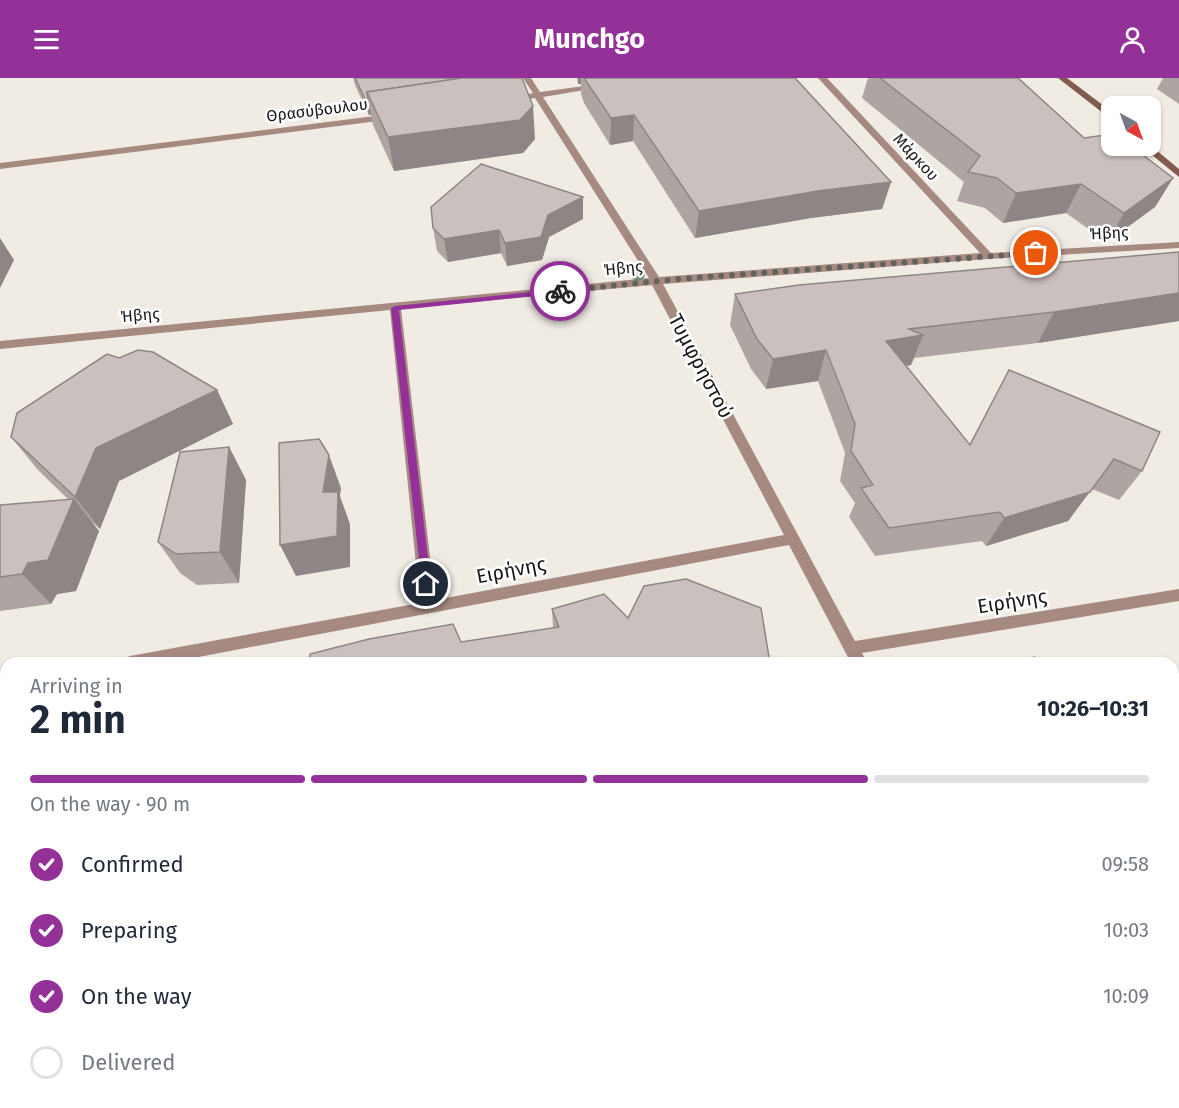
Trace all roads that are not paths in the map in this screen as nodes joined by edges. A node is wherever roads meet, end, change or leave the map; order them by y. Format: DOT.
graph roads {
  1 [pos="527,78"];
  2 [pos="822,78"];
  3 [pos="1062,78"];
  4 [pos="606,86"];
  5 [pos="538,94"];
  6 [pos="504,99"];
  7 [pos="1101,108"];
  8 [pos="403,116"];
  9 [pos="1158,156"];
  10 [pos="0,166"];
  11 [pos="1179,174"];
  12 [pos="1179,245"];
  13 [pos="988,256"];
  14 [pos="656,281"];
  15 [pos="395,308"];
  16 [pos="0,345"];
  17 [pos="794,539"];
  18 [pos="1179,596"];
  19 [pos="428,607"];
  20 [pos="852,648"];
  21 [pos="162,657"];
  22 [pos="856,657"];
  1 -- 5 [label="street, Τυμφρηστού"];
  2 -- 13 [label="street, Μάρκου"];
  3 -- 7 [label="street"];
  4 -- 5 [label="street"];
  5 -- 6 [label="street"];
  5 -- 14 [label="street, Τυμφρηστού"];
  8 -- 10 [label="street, Θρασύβουλου"];
  9 -- 11 [label="street"];
  12 -- 13 [label="street, Ήβης"];
  13 -- 14 [label="street, Ήβης"];
  14 -- 15 [label="street, Ήβης"];
  14 -- 17 [label="street, Τυμφρηστού"];
  15 -- 16 [label="street, Ήβης"];
  15 -- 19 [label="street"];
  17 -- 19 [label="street, Ειρήνης"];
  17 -- 20 [label="street, Τυμφρηστού"];
  18 -- 20 [label="street, Ειρήνης"];
  19 -- 21 [label="street, Ειρήνης"];
  20 -- 22 [label="street, Τυμφρηστού"];
}
